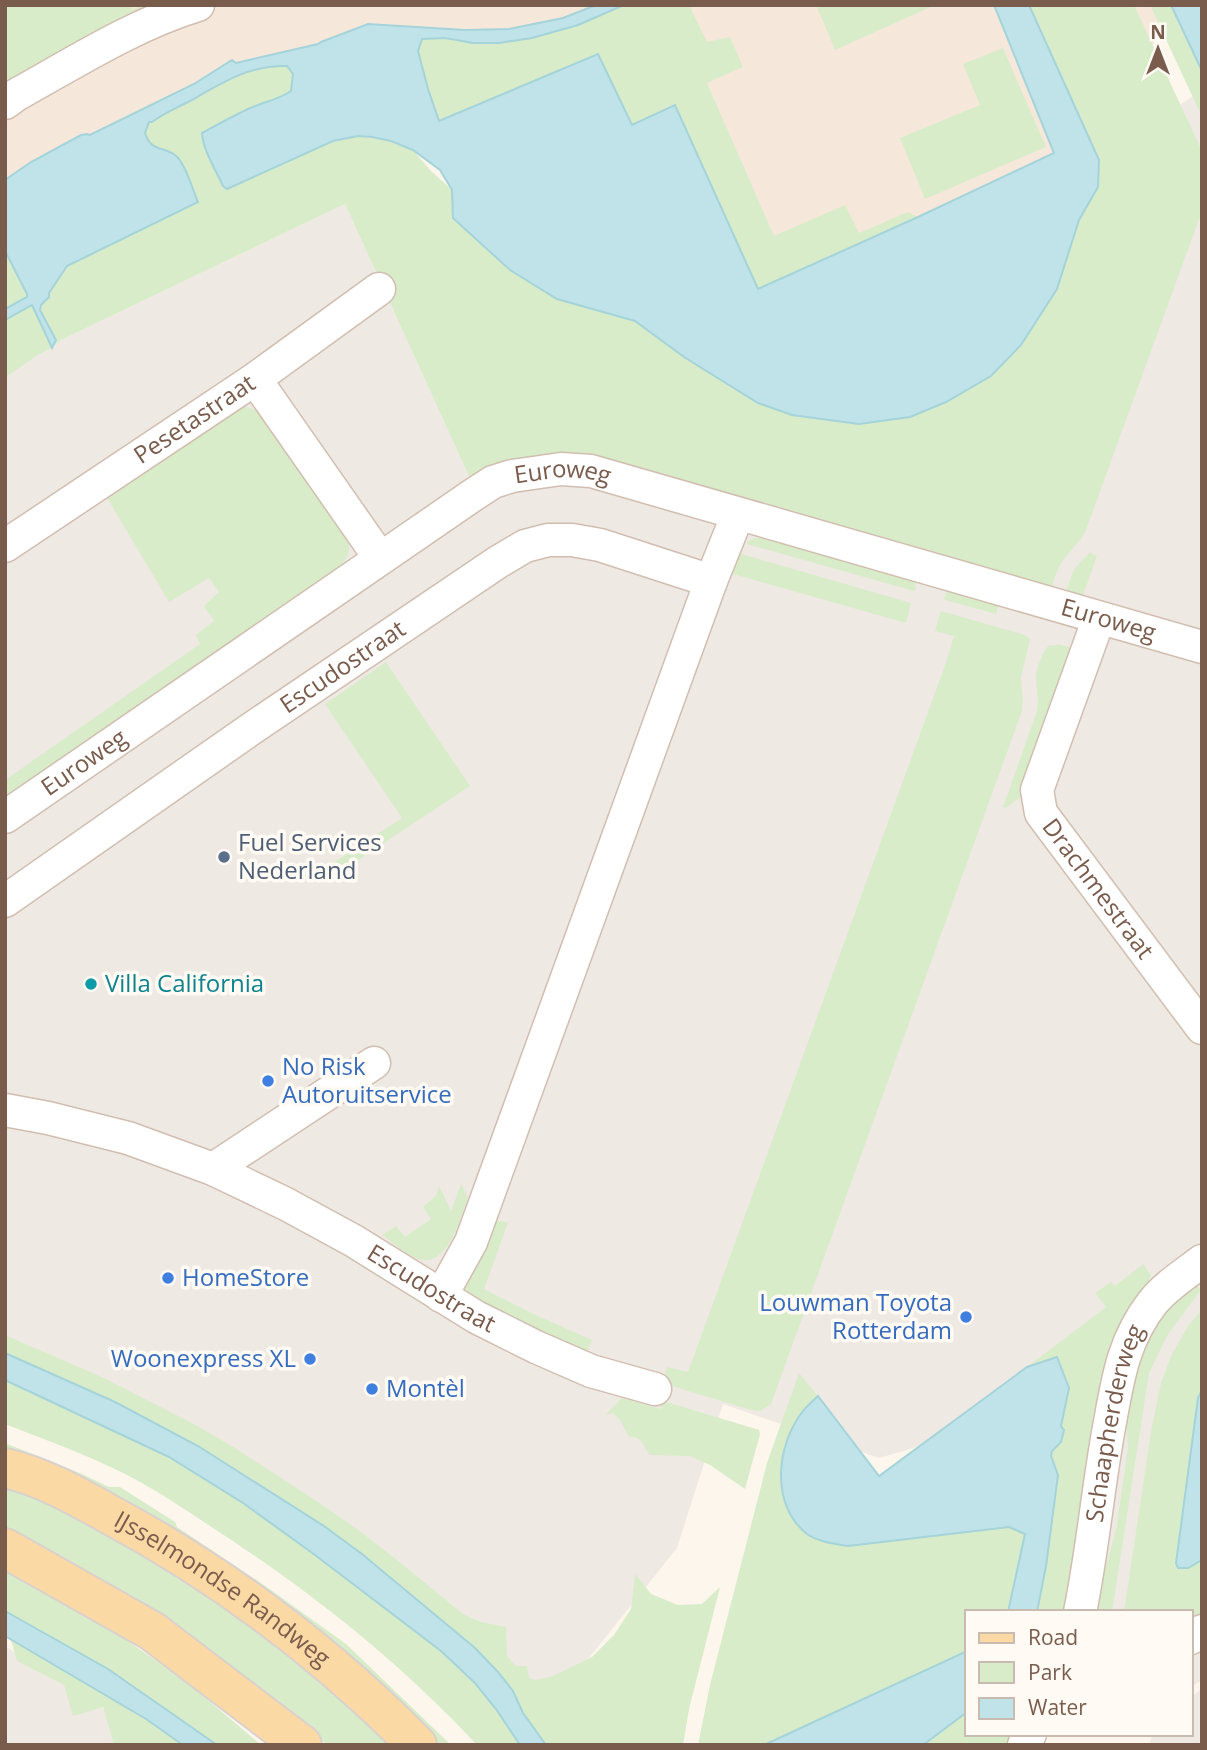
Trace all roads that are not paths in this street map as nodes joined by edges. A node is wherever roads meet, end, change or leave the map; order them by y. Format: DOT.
graph roads {
  1 [pos="198,5"];
  2 [pos="5,103"];
  3 [pos="379,289"];
  4 [pos="256,379"];
  5 [pos="738,514"];
  6 [pos="5,546"];
  7 [pos="380,558"];
  8 [pos="711,581"];
  9 [pos="1099,618"];
  10 [pos="1202,647"];
  11 [pos="5,817"];
  12 [pos="5,901"];
  13 [pos="1202,1028"];
  14 [pos="374,1063"];
  15 [pos="5,1110"];
  16 [pos="213,1169"];
  17 [pos="1202,1261"];
  18 [pos="441,1296"];
  19 [pos="656,1389"];
  20 [pos="5,1468"];
  21 [pos="5,1548"];
  22 [pos="1080,1610"];
  23 [pos="302,1745"];
  24 [pos="417,1745"];
  1 -- 2 [label="street"];
  3 -- 4 [label="street, Pesetastraat"];
  4 -- 6 [label="street, Pesetastraat"];
  4 -- 7 [label="street"];
  5 -- 7 [label="street, Euroweg"];
  5 -- 8 [label="street"];
  5 -- 9 [label="street, Euroweg"];
  7 -- 11 [label="street, Euroweg"];
  8 -- 12 [label="street, Escudostraat"];
  8 -- 18 [label="street"];
  9 -- 10 [label="street, Euroweg"];
  9 -- 13 [label="street, Drachmestraat"];
  14 -- 16 [label="street"];
  15 -- 16 [label="street, Escudostraat"];
  16 -- 18 [label="street, Escudostraat"];
  17 -- 22 [label="street, Schaapherderweg"];
  18 -- 19 [label="street, Escudostraat"];
  20 -- 24 [label="main road, IJsselmondse Randweg"];
  21 -- 23 [label="main road"];
}
